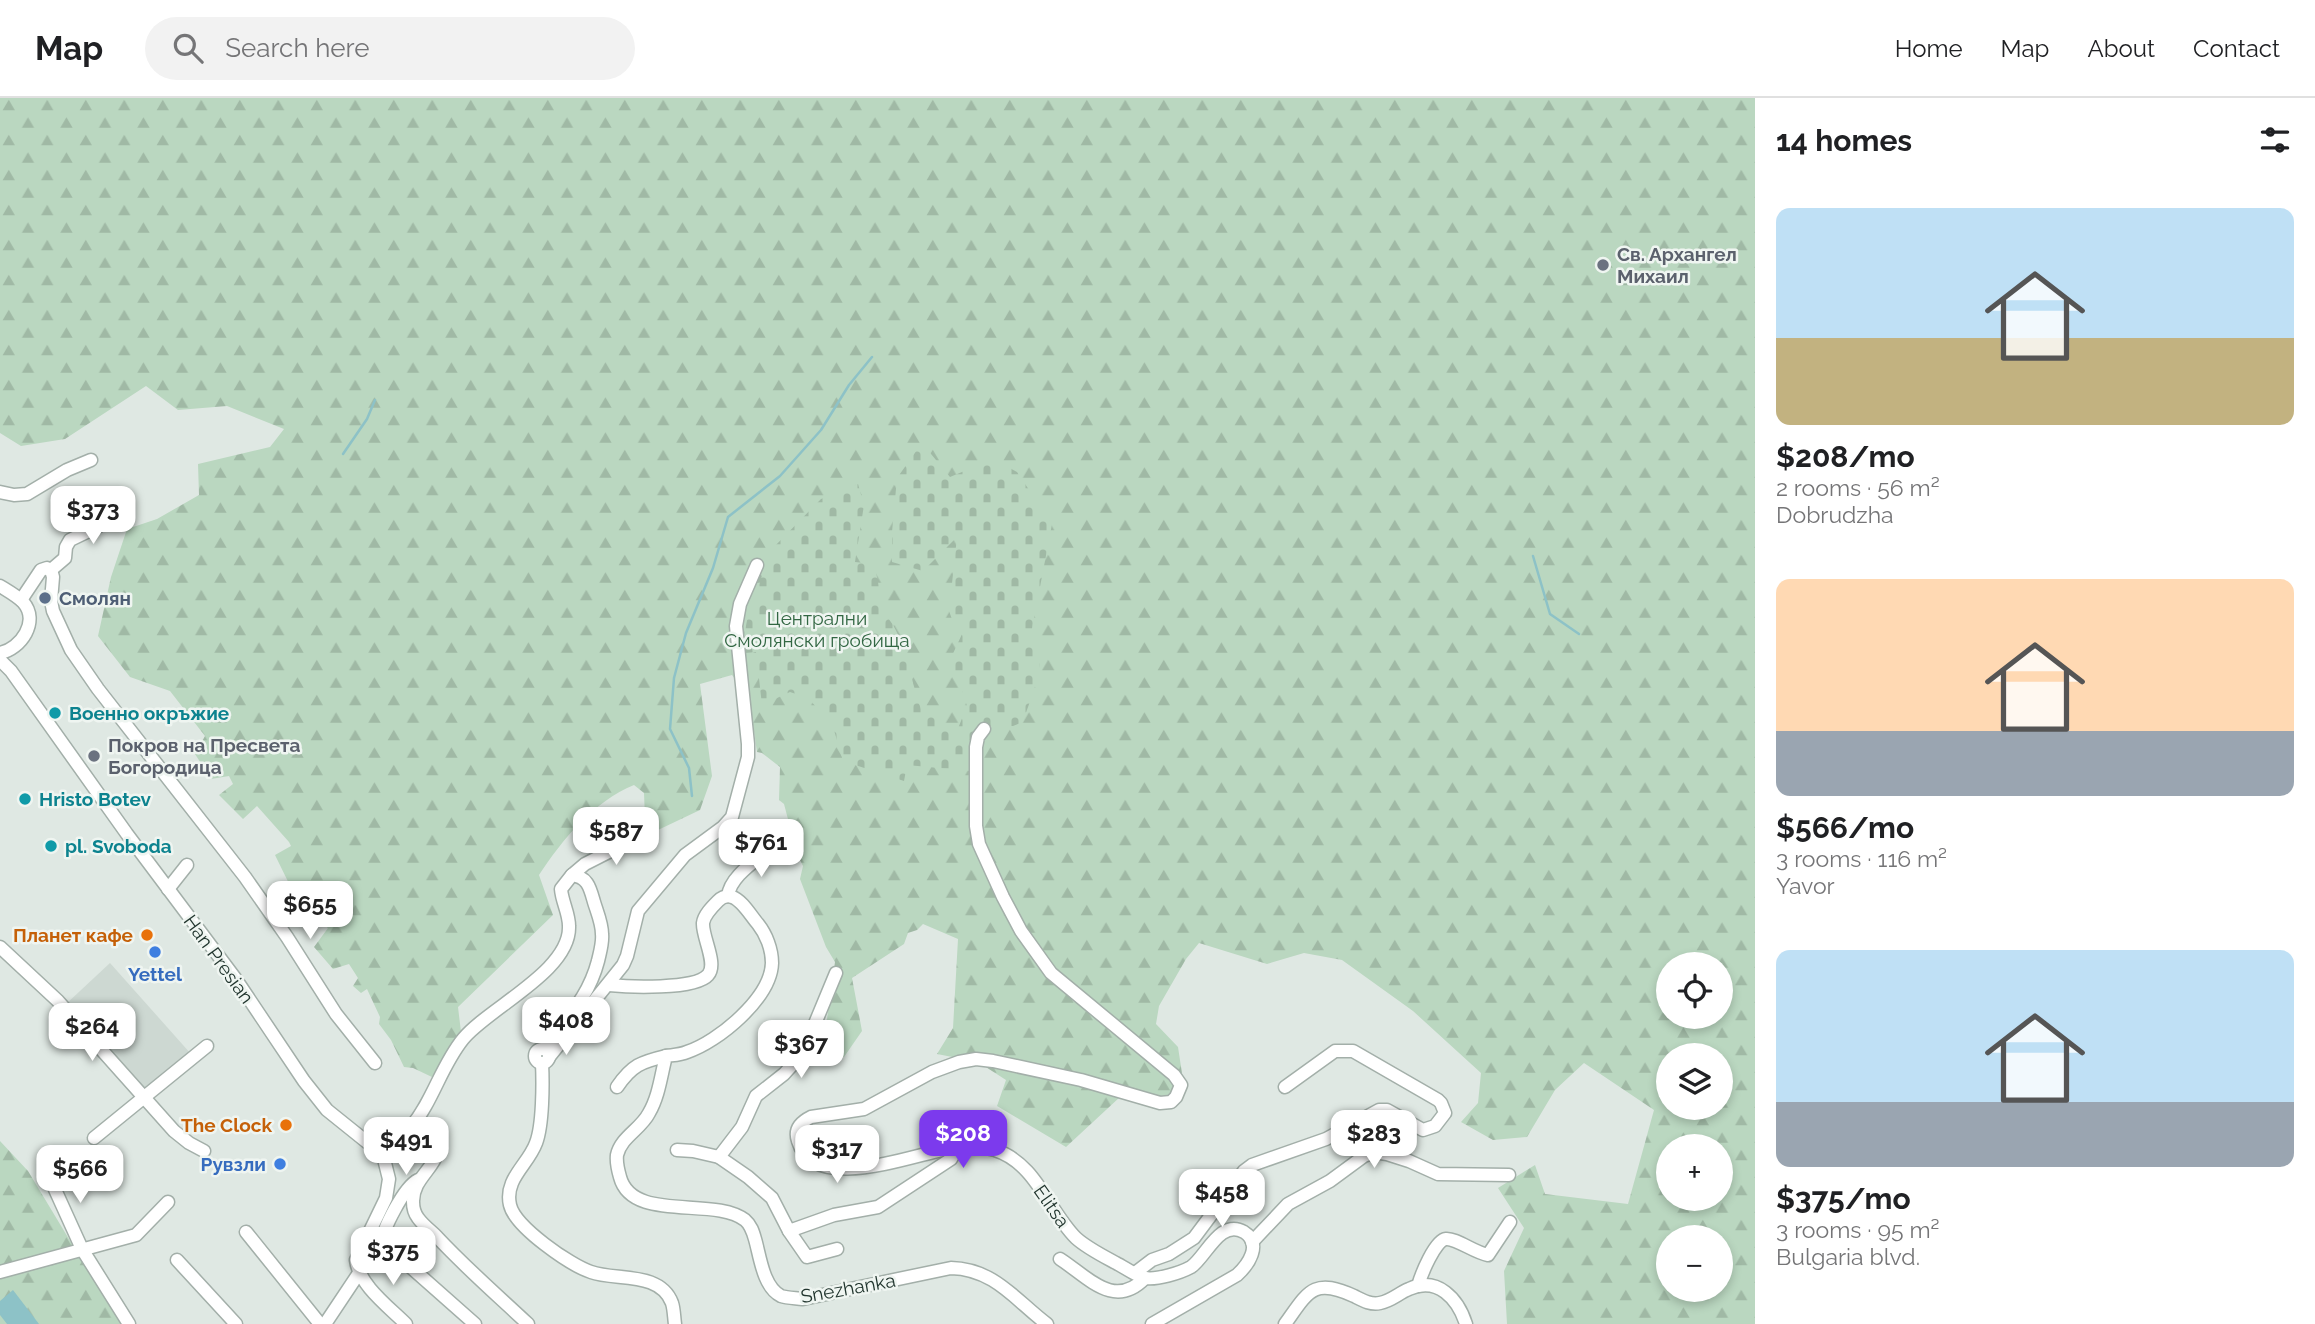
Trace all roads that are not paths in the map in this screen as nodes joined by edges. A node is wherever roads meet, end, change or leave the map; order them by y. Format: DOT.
graph roads {
  1 [pos="91,460"];
  2 [pos="0,492"];
  3 [pos="127,506"];
  4 [pos="757,565"];
  5 [pos="51,570"];
  6 [pos="0,586"];
  7 [pos="21,600"];
  8 [pos="20,643"];
  9 [pos="0,653"];
  10 [pos="0,660"];
  11 [pos="11,671"];
  12 [pos="984,729"];
  13 [pos="642,835"];
  14 [pos="768,850"];
  15 [pos="187,865"];
  16 [pos="572,875"];
  17 [pos="168,888"];
  18 [pos="728,897"];
  19 [pos="0,947"];
  20 [pos="836,973"];
  21 [pos="609,985"];
  22 [pos="207,1046"];
  23 [pos="666,1056"];
  24 [pos="545,1057"];
  25 [pos="375,1063"];
  26 [pos="617,1087"];
  27 [pos="1285,1087"];
  28 [pos="145,1097"];
  29 [pos="411,1127"];
  30 [pos="94,1138"];
  31 [pos="958,1147"];
  32 [pos="677,1150"];
  33 [pos="204,1151"];
  34 [pos="384,1157"];
  35 [pos="719,1157"];
  36 [pos="48,1174"];
  37 [pos="1508,1175"];
  38 [pos="418,1180"];
  39 [pos="168,1202"];
  40 [pos="1510,1222"];
  41 [pos="789,1231"];
  42 [pos="246,1232"];
  43 [pos="1252,1242"];
  44 [pos="82,1249"];
  45 [pos="837,1249"];
  46 [pos="1060,1259"];
  47 [pos="177,1260"];
  48 [pos="358,1267"];
  49 [pos="0,1272"];
  50 [pos="1140,1276"];
  51 [pos="1419,1286"];
  52 [pos="122,1322"];
  53 [pos="236,1324"];
  54 [pos="323,1324"];
  55 [pos="406,1324"];
  56 [pos="475,1324"];
  57 [pos="528,1324"];
  58 [pos="675,1324"];
  59 [pos="1047,1324"];
  60 [pos="1152,1324"];
  61 [pos="1285,1324"];
  62 [pos="1465,1324"];
  1 -- 2 [label="street"];
  3 -- 5 [label="street"];
  4 -- 21 [label="street"];
  5 -- 7 [label="street"];
  5 -- 25 [label="street"];
  6 -- 7 [label="street"];
  7 -- 8 [label="street"];
  8 -- 9 [label="street"];
  8 -- 11 [label="street"];
  10 -- 11 [label="street, Han Presian"];
  11 -- 17 [label="street, Han Presian"];
  12 -- 31 [label="street, Elitsa"];
  13 -- 16 [label="street"];
  14 -- 18 [label="street"];
  15 -- 17 [label="street"];
  16 -- 24 [label="street"];
  16 -- 29 [label="street"];
  17 -- 34 [label="street, Han Presian"];
  18 -- 21 [label="street"];
  18 -- 23 [label="street"];
  19 -- 28 [label="street"];
  20 -- 35 [label="street"];
  21 -- 24 [label="street"];
  22 -- 28 [label="street"];
  23 -- 26 [label="street"];
  23 -- 59 [label="street, Snezhanka"];
  24 -- 58 [label="street"];
  27 -- 50 [label="street"];
  28 -- 30 [label="street"];
  28 -- 33 [label="street"];
  29 -- 34 [label="street"];
  29 -- 38 [label="street"];
  31 -- 41 [label="street"];
  31 -- 50 [label="street, Elitsa"];
  32 -- 35 [label="street"];
  34 -- 48 [label="street"];
  35 -- 41 [label="street"];
  36 -- 44 [label="street"];
  37 -- 43 [label="street"];
  38 -- 56 [label="street"];
  38 -- 57 [label="street"];
  39 -- 44 [label="street"];
  40 -- 51 [label="street"];
  41 -- 45 [label="street"];
  42 -- 54 [label="street"];
  43 -- 50 [label="street"];
  43 -- 60 [label="street"];
  44 -- 49 [label="street"];
  44 -- 52 [label="street"];
  46 -- 50 [label="street"];
  47 -- 53 [label="street"];
  48 -- 54 [label="street"];
  48 -- 55 [label="street"];
  51 -- 61 [label="street"];
  51 -- 62 [label="street"];
}
